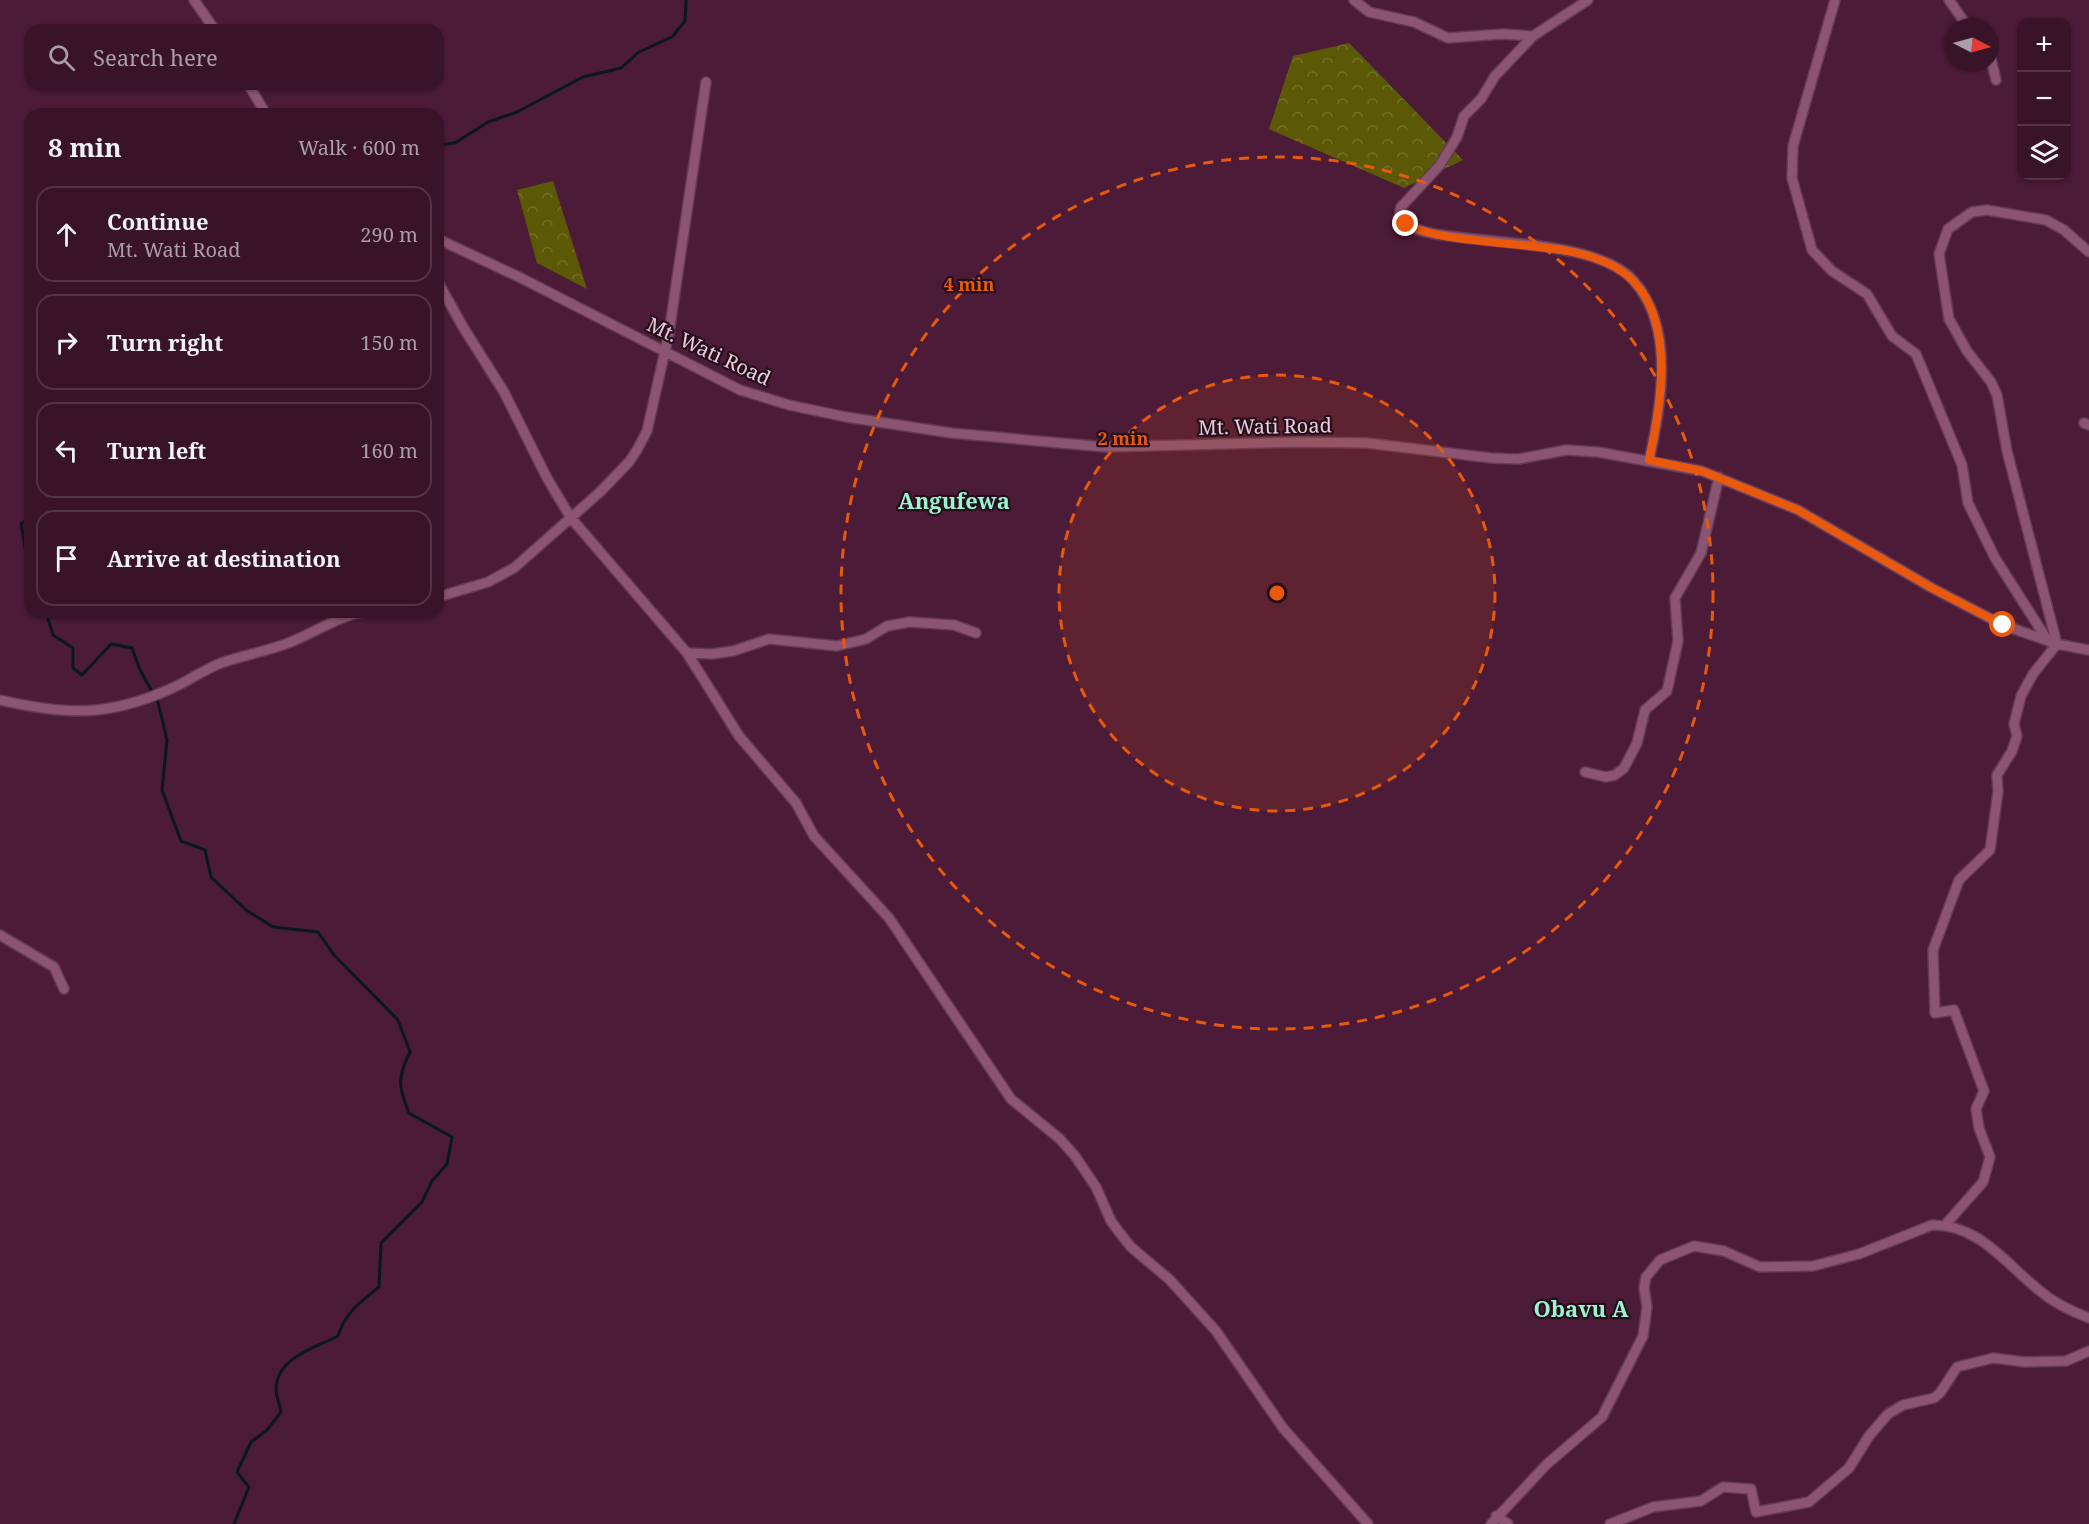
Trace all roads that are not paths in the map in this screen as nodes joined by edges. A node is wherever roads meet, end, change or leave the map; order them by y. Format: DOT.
graph roads {
  1 [pos="194,0"];
  2 [pos="1354,0"];
  3 [pos="1588,0"];
  4 [pos="1835,0"];
  5 [pos="1948,0"];
  6 [pos="1961,18"];
  7 [pos="211,24"];
  8 [pos="1533,36"];
  9 [pos="1994,72"];
  10 [pos="1996,80"];
  11 [pos="706,82"];
  12 [pos="252,90"];
  13 [pos="262,108"];
  14 [pos="444,242"];
  15 [pos="2089,252"];
  16 [pos="444,293"];
  17 [pos="664,350"];
  18 [pos="1649,460"];
  19 [pos="1719,477"];
  20 [pos="571,518"];
  21 [pos="444,595"];
  22 [pos="345,618"];
  23 [pos="976,633"];
  24 [pos="2046,638"];
  25 [pos="2057,644"];
  26 [pos="2089,650"];
  27 [pos="687,653"];
  28 [pos="0,700"];
  29 [pos="1586,772"];
  30 [pos="0,935"];
  31 [pos="64,989"];
  32 [pos="1945,1225"];
  33 [pos="2089,1318"];
  34 [pos="2089,1352"];
  35 [pos="1493,1520"];
  36 [pos="1368,1524"];
  37 [pos="1509,1524"];
  38 [pos="1610,1524"];
  1 -- 7 [label="street"];
  2 -- 8 [label="street"];
  3 -- 8 [label="street"];
  4 -- 24 [label="street"];
  5 -- 6 [label="street"];
  8 -- 18 [label="street"];
  9 -- 10 [label="street"];
  11 -- 17 [label="street"];
  12 -- 13 [label="street"];
  14 -- 17 [label="street, Mt. Wati Road"];
  15 -- 25 [label="street"];
  16 -- 20 [label="street"];
  17 -- 18 [label="street, Mt. Wati Road"];
  17 -- 20 [label="street"];
  18 -- 19 [label="street, Mt. Wati Road"];
  19 -- 24 [label="street, Mt. Wati Road"];
  19 -- 29 [label="street"];
  20 -- 21 [label="street"];
  20 -- 27 [label="street"];
  22 -- 28 [label="street"];
  23 -- 27 [label="street"];
  24 -- 25 [label="street, Mt. Wati Road"];
  25 -- 26 [label="street, Mt. Wati Road"];
  25 -- 32 [label="street"];
  27 -- 36 [label="street"];
  30 -- 31 [label="street"];
  32 -- 33 [label="street"];
  32 -- 35 [label="street"];
  34 -- 38 [label="street"];
  35 -- 37 [label="street"];
}
